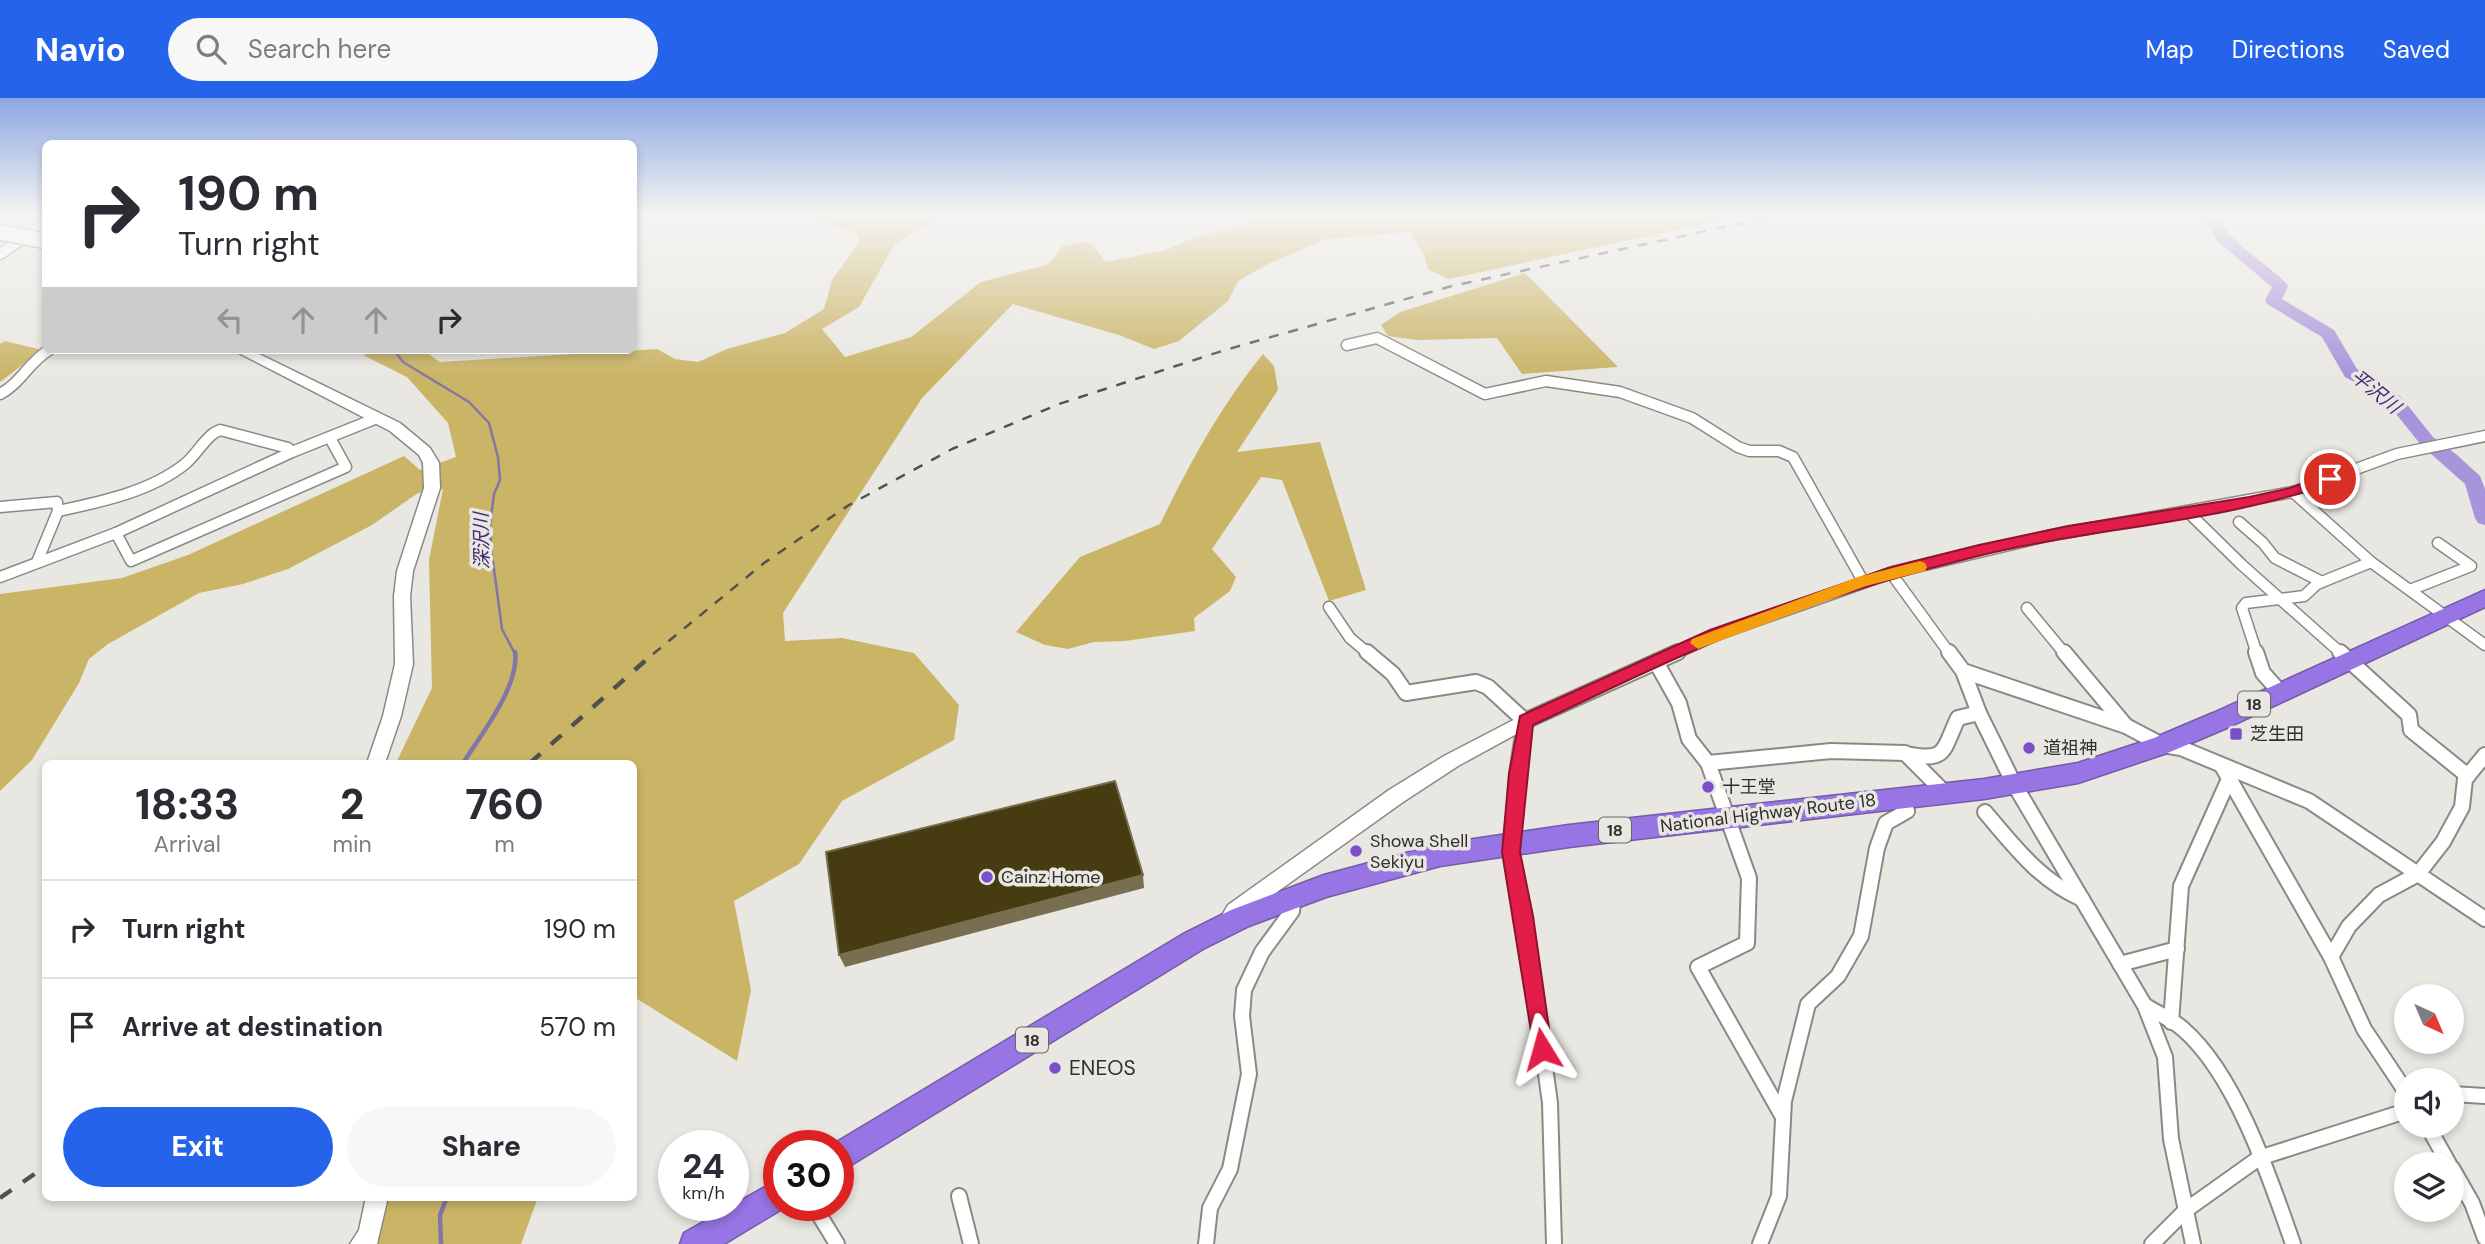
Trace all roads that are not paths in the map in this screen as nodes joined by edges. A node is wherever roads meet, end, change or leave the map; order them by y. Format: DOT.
graph roads {
  1 [pos="1347,345"];
  2 [pos="43,354"];
  3 [pos="247,354"];
  4 [pos="0,394"];
  5 [pos="377,418"];
  6 [pos="2485,436"];
  7 [pos="330,438"];
  8 [pos="292,452"];
  9 [pos="2293,492"];
  10 [pos="0,507"];
  11 [pos="58,511"];
  12 [pos="2188,512"];
  13 [pos="2239,522"];
  14 [pos="116,533"];
  15 [pos="2438,543"];
  16 [pos="37,562"];
  17 [pos="2371,562"];
  18 [pos="1891,573"];
  19 [pos="0,577"];
  20 [pos="1863,581"];
  21 [pos="2322,582"];
  22 [pos="2410,590"];
  23 [pos="2279,598"];
  24 [pos="2485,598"];
  25 [pos="1328,607"];
  26 [pos="2027,608"];
  27 [pos="2444,617"];
  28 [pos="2485,648"];
  29 [pos="2350,659"];
  30 [pos="1656,662"];
  31 [pos="1964,671"];
  32 [pos="2280,692"];
  33 [pos="1979,713"];
  34 [pos="1525,721"];
  35 [pos="2126,726"];
  36 [pos="2162,745"];
  37 [pos="1905,754"];
  38 [pos="2485,755"];
  39 [pos="377,760"];
  40 [pos="1708,763"];
  41 [pos="2225,772"];
  42 [pos="2468,776"];
  43 [pos="2014,784"];
  44 [pos="1945,793"];
  45 [pos="1902,797"];
  46 [pos="1985,813"];
  47 [pos="1726,817"];
  48 [pos="1511,844"];
  49 [pos="1294,869"];
  50 [pos="2418,874"];
  51 [pos="1294,896"];
  52 [pos="2082,900"];
  53 [pos="2485,919"];
  54 [pos="1227,924"];
  55 [pos="2176,950"];
  56 [pos="2331,957"];
  57 [pos="2120,964"];
  58 [pos="2145,1006"];
  59 [pos="2171,1022"];
  60 [pos="2394,1074"];
  61 [pos="2464,1095"];
  62 [pos="2485,1096"];
  63 [pos="2394,1115"];
  64 [pos="1783,1117"];
  65 [pos="854,1148"];
  66 [pos="2259,1158"];
  67 [pos="2464,1189"];
  68 [pos="959,1196"];
  69 [pos="376,1201"];
  70 [pos="763,1204"];
  71 [pos="2186,1209"];
  72 [pos="823,1221"];
  73 [pos="2485,1238"];
  74 [pos="362,1244"];
  75 [pos="695,1244"];
  76 [pos="837,1244"];
  77 [pos="971,1244"];
  78 [pos="1206,1244"];
  79 [pos="1554,1244"];
  80 [pos="1760,1244"];
  81 [pos="2152,1244"];
  82 [pos="2193,1244"];
  83 [pos="2293,1244"];
  1 -- 20 [label="street"];
  2 -- 4 [label="street"];
  3 -- 5 [label="street"];
  5 -- 7 [label="street"];
  5 -- 39 [label="street"];
  6 -- 9 [label="street"];
  7 -- 8 [label="street"];
  7 -- 14 [label="street"];
  8 -- 11 [label="street"];
  8 -- 14 [label="street"];
  9 -- 12 [label="street"];
  9 -- 17 [label="street"];
  10 -- 11 [label="street"];
  11 -- 16 [label="street"];
  12 -- 18 [label="street"];
  12 -- 23 [label="street"];
  13 -- 21 [label="street"];
  14 -- 16 [label="street"];
  15 -- 22 [label="street"];
  16 -- 19 [label="street"];
  17 -- 21 [label="street"];
  17 -- 22 [label="street"];
  18 -- 20 [label="street"];
  18 -- 31 [label="street"];
  20 -- 30 [label="street"];
  21 -- 23 [label="street"];
  22 -- 27 [label="street"];
  23 -- 29 [label="street"];
  23 -- 32 [label="street"];
  24 -- 27 [label="highway, National Highway Route 18 / 18"];
  25 -- 34 [label="street"];
  26 -- 35 [label="street"];
  27 -- 28 [label="street"];
  27 -- 29 [label="highway, National Highway Route 18 / 18"];
  29 -- 32 [label="highway, National Highway Route 18 / 18"];
  29 -- 42 [label="street"];
  30 -- 34 [label="street"];
  30 -- 40 [label="street"];
  31 -- 33 [label="street"];
  31 -- 35 [label="street"];
  32 -- 36 [label="highway, National Highway Route 18 / 18"];
  33 -- 37 [label="street"];
  33 -- 43 [label="street"];
  34 -- 48 [label="street"];
  34 -- 49 [label="street"];
  35 -- 36 [label="street"];
  36 -- 41 [label="street"];
  36 -- 43 [label="highway, National Highway Route 18 / 18"];
  37 -- 40 [label="street"];
  37 -- 44 [label="street"];
  38 -- 42 [label="street"];
  40 -- 47 [label="street"];
  41 -- 50 [label="street"];
  41 -- 55 [label="street"];
  41 -- 56 [label="street"];
  42 -- 50 [label="street"];
  43 -- 44 [label="highway, National Highway Route 18 / 18"];
  43 -- 52 [label="street"];
  44 -- 45 [label="highway, National Highway Route 18 / 18"];
  45 -- 47 [label="highway, National Highway Route 18 / 18"];
  45 -- 64 [label="street"];
  46 -- 52 [label="street"];
  47 -- 48 [label="highway, National Highway Route 18 / 18"];
  47 -- 64 [label="street"];
  48 -- 51 [label="highway, National Highway Route 18 / 18"];
  48 -- 79 [label="street"];
  49 -- 51 [label="street"];
  49 -- 54 [label="street"];
  50 -- 53 [label="street"];
  50 -- 56 [label="street"];
  51 -- 54 [label="highway, National Highway Route 18 / 18"];
  51 -- 78 [label="street"];
  52 -- 57 [label="street"];
  54 -- 65 [label="highway, National Highway Route 18 / 18"];
  55 -- 57 [label="street"];
  55 -- 59 [label="street"];
  56 -- 60 [label="street"];
  57 -- 58 [label="street"];
  58 -- 59 [label="street"];
  58 -- 71 [label="street"];
  59 -- 66 [label="street"];
  61 -- 62 [label="street"];
  63 -- 66 [label="street"];
  64 -- 80 [label="street"];
  66 -- 71 [label="street"];
  66 -- 83 [label="street"];
  67 -- 73 [label="street"];
  68 -- 77 [label="street"];
  69 -- 74 [label="street"];
  70 -- 75 [label="highway"];
  71 -- 81 [label="street"];
  71 -- 82 [label="street"];
  72 -- 76 [label="street"];
}
